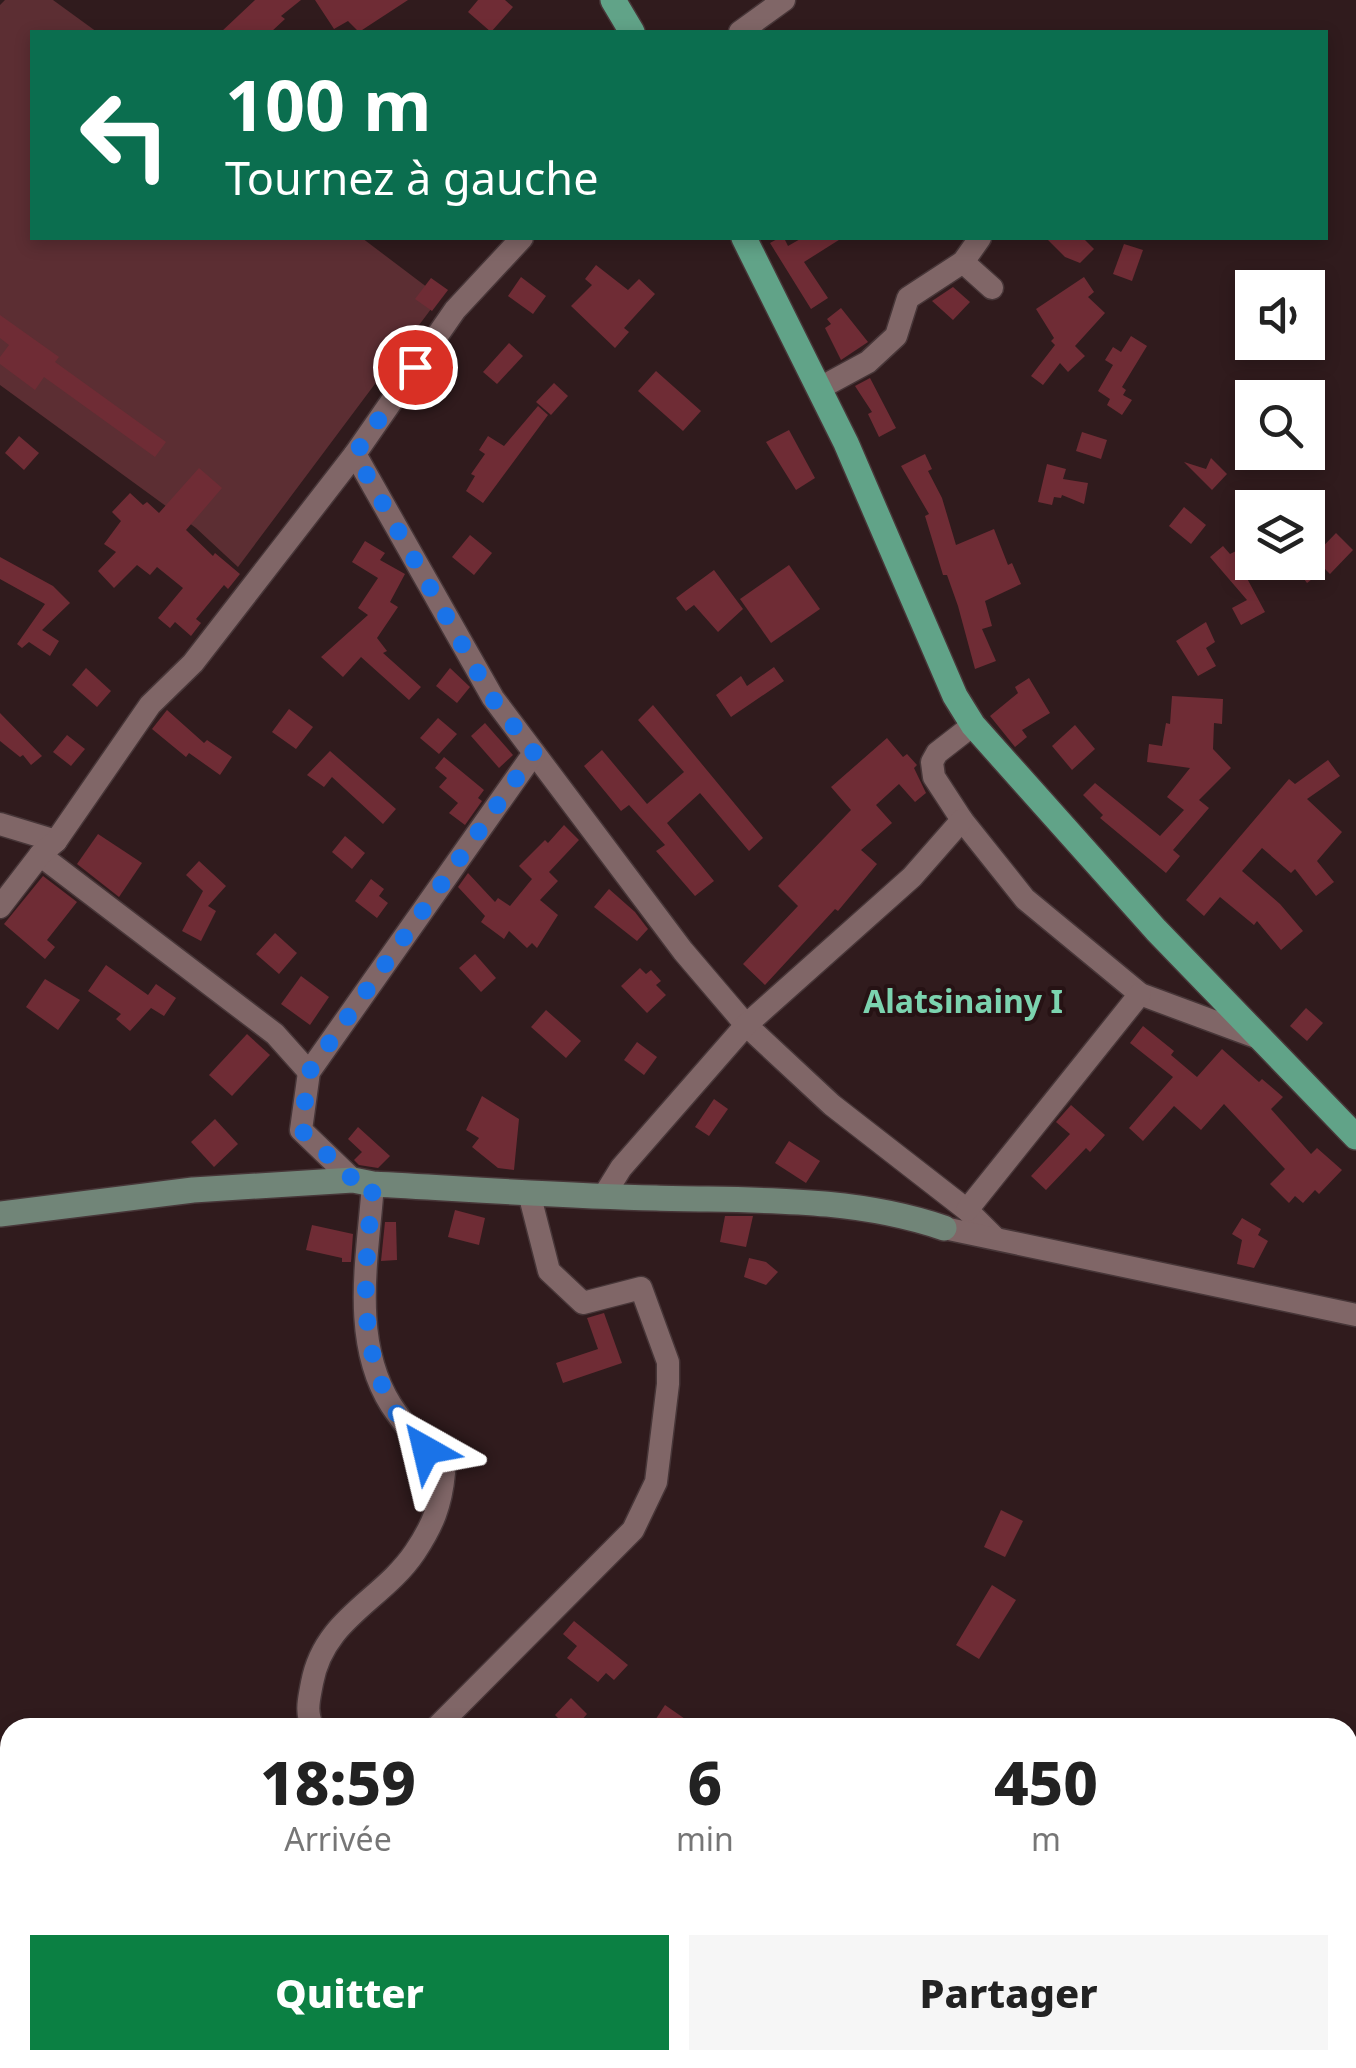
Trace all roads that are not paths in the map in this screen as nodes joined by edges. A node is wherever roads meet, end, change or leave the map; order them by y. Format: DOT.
graph roads {
  1 [pos="613,0"];
  2 [pos="784,0"];
  3 [pos="631,30"];
  4 [pos="743,30"];
  5 [pos="520,240"];
  6 [pos="745,240"];
  7 [pos="979,240"];
  8 [pos="963,262"];
  9 [pos="992,288"];
  10 [pos="820,388"];
  11 [pos="355,454"];
  12 [pos="973,725"];
  13 [pos="534,753"];
  14 [pos="962,820"];
  15 [pos="0,824"];
  16 [pos="48,848"];
  17 [pos="0,907"];
  18 [pos="1140,994"];
  19 [pos="746,1024"];
  20 [pos="1256,1037"];
  21 [pos="309,1072"];
  22 [pos="1352,1128"];
  23 [pos="363,1182"];
  24 [pos="529,1193"];
  25 [pos="603,1197"];
  26 [pos="968,1210"];
  27 [pos="0,1214"];
  28 [pos="944,1228"];
  29 [pos="994,1237"];
  30 [pos="1356,1315"];
  31 [pos="308,1718"];
  32 [pos="446,1718"];
  1 -- 3 [label="main road"];
  2 -- 4 [label="street"];
  5 -- 11 [label="street"];
  6 -- 10 [label="main road"];
  7 -- 8 [label="street"];
  8 -- 9 [label="street"];
  8 -- 10 [label="street"];
  10 -- 12 [label="main road"];
  11 -- 13 [label="street"];
  11 -- 16 [label="street"];
  12 -- 14 [label="street"];
  12 -- 20 [label="main road"];
  13 -- 19 [label="street"];
  13 -- 21 [label="street"];
  14 -- 18 [label="street"];
  14 -- 19 [label="street"];
  15 -- 16 [label="street"];
  16 -- 17 [label="street"];
  16 -- 21 [label="street"];
  18 -- 20 [label="street"];
  18 -- 26 [label="street"];
  19 -- 25 [label="street"];
  19 -- 26 [label="street"];
  20 -- 22 [label="main road"];
  21 -- 23 [label="street"];
  23 -- 24 [label="street"];
  23 -- 27 [label="street"];
  23 -- 31 [label="street"];
  24 -- 25 [label="street"];
  24 -- 32 [label="street"];
  25 -- 28 [label="street"];
  26 -- 29 [label="street"];
  28 -- 29 [label="street"];
  29 -- 30 [label="street"];
}
